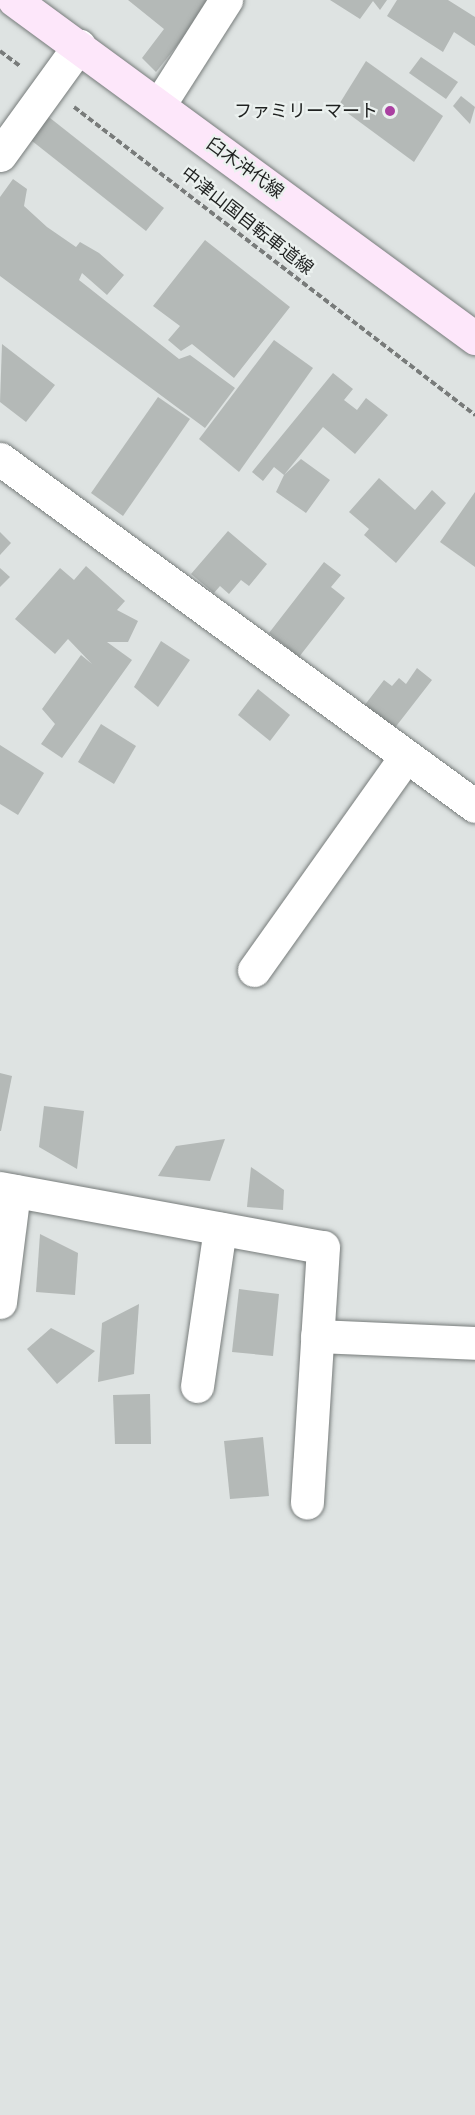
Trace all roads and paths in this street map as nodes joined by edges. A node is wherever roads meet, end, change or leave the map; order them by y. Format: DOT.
graph roads {
  1 [pos="14,0"];
  2 [pos="226,0"];
  3 [pos="79,46"];
  4 [pos="0,51"];
  5 [pos="48,88"];
  6 [pos="159,105"];
  7 [pos="0,155"];
  8 [pos="475,338"];
  9 [pos="475,415"];
  10 [pos="0,459"];
  11 [pos="405,756"];
  12 [pos="475,806"];
  13 [pos="254,970"];
  14 [pos="7,1189"];
  15 [pos="220,1229"];
  16 [pos="0,1302"];
  17 [pos="317,1336"];
  18 [pos="475,1343"];
  19 [pos="197,1386"];
  20 [pos="307,1503"];
  1 -- 3 [label="main road, 臼木沖代線"];
  2 -- 6 [label="street"];
  3 -- 5 [label="street"];
  3 -- 6 [label="main road, 臼木沖代線"];
  4 -- 5 [label="path, 中津山国自転車道線"];
  5 -- 7 [label="street"];
  5 -- 9 [label="path, 中津山国自転車道線"];
  6 -- 8 [label="main road, 臼木沖代線"];
  10 -- 11 [label="street"];
  11 -- 12 [label="street"];
  11 -- 13 [label="street"];
  14 -- 15 [label="street"];
  14 -- 16 [label="street"];
  15 -- 17 [label="street"];
  15 -- 19 [label="street"];
  17 -- 18 [label="street"];
  17 -- 20 [label="street"];
}
